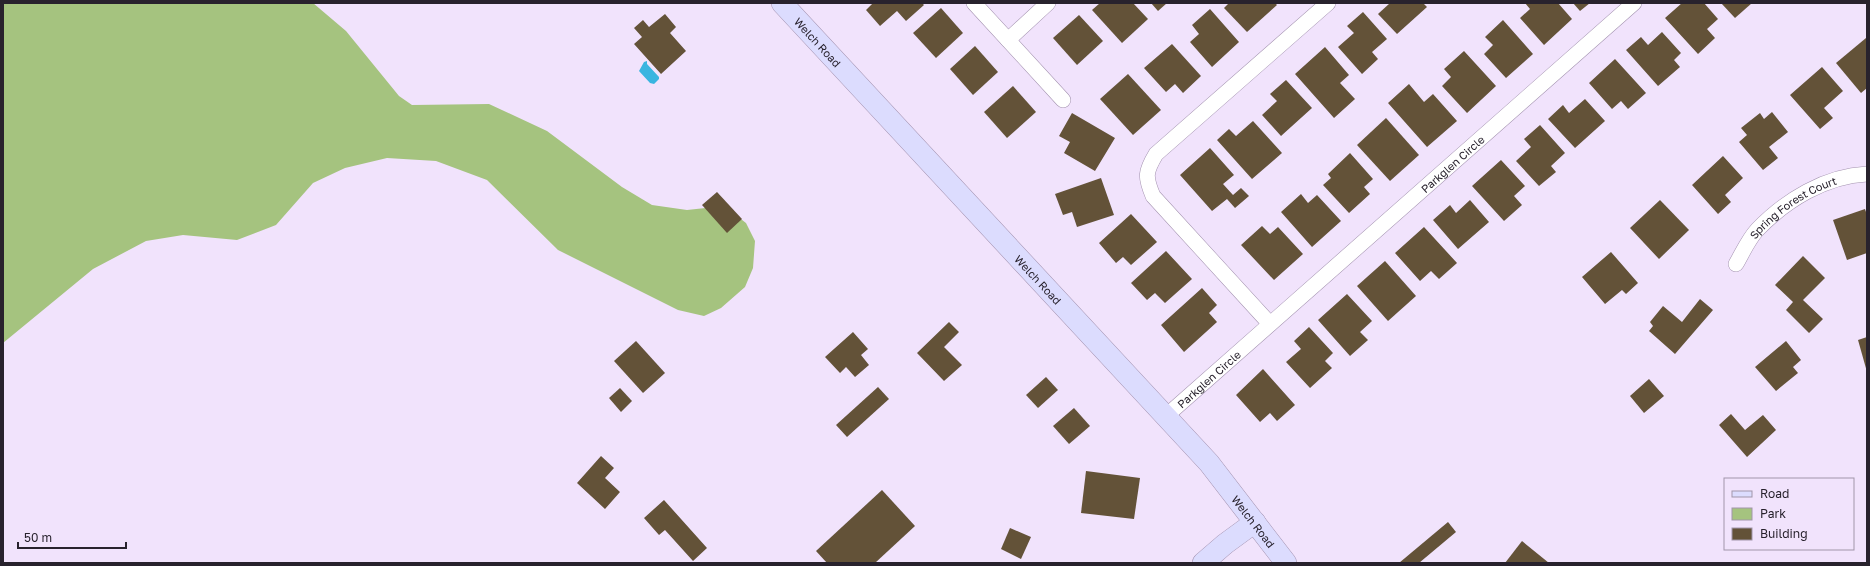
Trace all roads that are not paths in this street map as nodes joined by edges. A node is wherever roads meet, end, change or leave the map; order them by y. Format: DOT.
graph roads {
  1 [pos="782,3"];
  2 [pos="974,3"];
  3 [pos="1048,3"];
  4 [pos="1328,3"];
  5 [pos="1634,3"];
  6 [pos="1008,40"];
  7 [pos="1063,100"];
  8 [pos="1867,174"];
  9 [pos="1736,264"];
  10 [pos="1270,324"];
  11 [pos="1165,416"];
  12 [pos="1256,522"];
  13 [pos="1203,563"];
  14 [pos="1286,563"];
  1 -- 11 [label="main road, Welch Road"];
  2 -- 6 [label="street"];
  3 -- 6 [label="street"];
  4 -- 10 [label="street"];
  5 -- 10 [label="street, Parkglen Circle"];
  6 -- 7 [label="street"];
  8 -- 9 [label="street, Spring Forest Court"];
  10 -- 11 [label="street, Parkglen Circle"];
  11 -- 12 [label="main road, Welch Road"];
  12 -- 13 [label="main road"];
  12 -- 14 [label="main road, Welch Road"];
}
